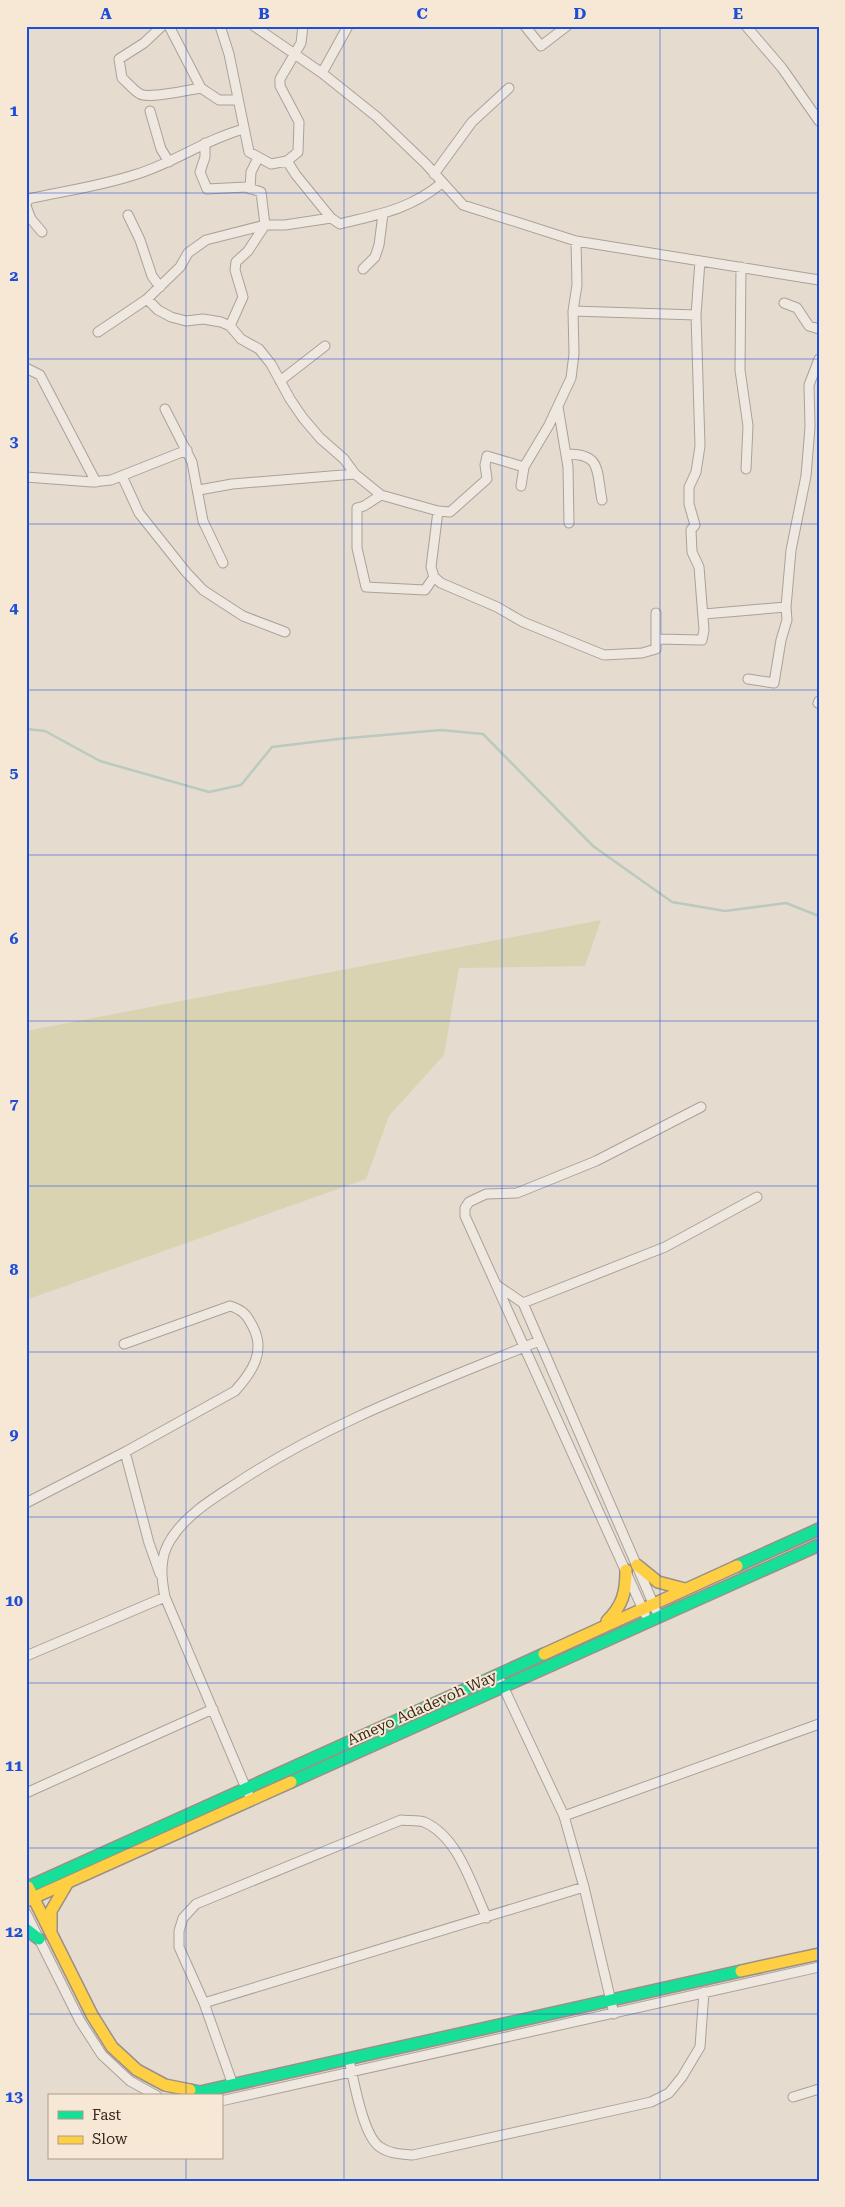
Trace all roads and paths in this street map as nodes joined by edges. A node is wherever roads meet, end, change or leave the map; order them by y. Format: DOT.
graph roads {
  1 [pos="162,26"];
  2 [pos="169,26"];
  3 [pos="220,26"];
  4 [pos="254,26"];
  5 [pos="303,26"];
  6 [pos="348,26"];
  7 [pos="525,26"];
  8 [pos="566,26"];
  9 [pos="746,26"];
  10 [pos="266,29"];
  11 [pos="294,54"];
  12 [pos="322,73"];
  13 [pos="202,88"];
  14 [pos="509,88"];
  15 [pos="238,100"];
  16 [pos="150,111"];
  17 [pos="819,121"];
  18 [pos="244,130"];
  19 [pos="205,143"];
  20 [pos="258,158"];
  21 [pos="287,161"];
  22 [pos="169,162"];
  23 [pos="434,174"];
  24 [pos="442,183"];
  25 [pos="250,189"];
  26 [pos="26,205"];
  27 [pos="383,214"];
  28 [pos="128,215"];
  29 [pos="331,218"];
  30 [pos="265,225"];
  31 [pos="42,232"];
  32 [pos="576,241"];
  33 [pos="700,261"];
  34 [pos="742,267"];
  35 [pos="363,269"];
  36 [pos="819,280"];
  37 [pos="160,287"];
  38 [pos="147,299"];
  39 [pos="784,304"];
  40 [pos="573,311"];
  41 [pos="696,315"];
  42 [pos="230,326"];
  43 [pos="819,329"];
  44 [pos="98,332"];
  45 [pos="326,346"];
  46 [pos="819,358"];
  47 [pos="26,368"];
  48 [pos="280,381"];
  49 [pos="558,407"];
  50 [pos="166,409"];
  51 [pos="187,450"];
  52 [pos="566,454"];
  53 [pos="524,467"];
  54 [pos="746,469"];
  55 [pos="355,474"];
  56 [pos="122,476"];
  57 [pos="26,477"];
  58 [pos="96,482"];
  59 [pos="521,486"];
  60 [pos="199,490"];
  61 [pos="381,495"];
  62 [pos="602,500"];
  63 [pos="438,511"];
  64 [pos="569,523"];
  65 [pos="224,563"];
  66 [pos="434,578"];
  67 [pos="786,607"];
  68 [pos="656,613"];
  69 [pos="704,614"];
  70 [pos="285,632"];
  71 [pos="657,640"];
  72 [pos="748,679"];
  73 [pos="701,1107"];
  74 [pos="756,1197"];
  75 [pos="496,1285"];
  76 [pos="523,1303"];
  77 [pos="539,1341"];
  78 [pos="124,1344"];
  79 [pos="526,1347"];
  80 [pos="125,1452"];
  81 [pos="26,1503"];
  82 [pos="819,1529"];
  83 [pos="819,1545"];
  84 [pos="636,1564"];
  85 [pos="626,1570"];
  86 [pos="161,1577"];
  87 [pos="685,1589"];
  88 [pos="165,1597"];
  89 [pos="648,1606"];
  90 [pos="654,1619"];
  91 [pos="600,1627"];
  92 [pos="26,1656"];
  93 [pos="497,1674"];
  94 [pos="503,1687"];
  95 [pos="213,1709"];
  96 [pos="819,1724"];
  97 [pos="246,1788"];
  98 [pos="26,1793"];
  99 [pos="251,1800"];
  100 [pos="564,1816"];
  101 [pos="68,1882"];
  102 [pos="27,1887"];
  103 [pos="584,1887"];
  104 [pos="30,1899"];
  105 [pos="26,1913"];
  106 [pos="487,1918"];
  107 [pos="26,1929"];
  108 [pos="51,1933"];
  109 [pos="39,1939"];
  110 [pos="819,1954"];
  111 [pos="819,1968"];
  112 [pos="704,1992"];
  113 [pos="611,2002"];
  114 [pos="204,2003"];
  115 [pos="614,2014"];
  116 [pos="349,2060"];
  117 [pos="352,2073"];
  118 [pos="233,2085"];
  119 [pos="819,2089"];
  120 [pos="153,2094"];
  121 [pos="793,2097"];
  122 [pos="222,2101"];
  1 -- 13 [label="street"];
  2 -- 13 [label="street"];
  3 -- 15 [label="street"];
  4 -- 10 [label="street"];
  5 -- 11 [label="street"];
  6 -- 12 [label="street"];
  7 -- 8 [label="street"];
  9 -- 17 [label="street"];
  10 -- 11 [label="street"];
  11 -- 12 [label="street"];
  11 -- 21 [label="street"];
  12 -- 23 [label="street"];
  13 -- 15 [label="street"];
  14 -- 23 [label="street"];
  15 -- 18 [label="street"];
  16 -- 22 [label="street"];
  18 -- 19 [label="street"];
  18 -- 20 [label="street"];
  19 -- 22 [label="street"];
  19 -- 25 [label="street"];
  20 -- 21 [label="street"];
  20 -- 25 [label="street"];
  21 -- 29 [label="street"];
  22 -- 26 [label="street"];
  23 -- 24 [label="street"];
  24 -- 27 [label="street"];
  24 -- 32 [label="street"];
  25 -- 30 [label="street"];
  26 -- 31 [label="street"];
  27 -- 29 [label="street"];
  27 -- 35 [label="street"];
  28 -- 37 [label="street"];
  29 -- 30 [label="street"];
  30 -- 37 [label="street"];
  30 -- 42 [label="street"];
  32 -- 33 [label="street"];
  32 -- 40 [label="street"];
  33 -- 34 [label="street"];
  33 -- 41 [label="street"];
  34 -- 36 [label="street"];
  34 -- 54 [label="street"];
  37 -- 38 [label="street"];
  38 -- 42 [label="street"];
  38 -- 44 [label="street"];
  39 -- 43 [label="street"];
  40 -- 41 [label="street"];
  40 -- 49 [label="street"];
  41 -- 69 [label="street"];
  42 -- 48 [label="street"];
  45 -- 48 [label="street"];
  46 -- 67 [label="street"];
  47 -- 58 [label="street"];
  48 -- 55 [label="street"];
  49 -- 52 [label="street"];
  49 -- 53 [label="street"];
  50 -- 51 [label="street"];
  51 -- 56 [label="street"];
  51 -- 60 [label="street"];
  52 -- 62 [label="street"];
  52 -- 64 [label="street"];
  53 -- 59 [label="street"];
  53 -- 63 [label="street"];
  55 -- 60 [label="street"];
  55 -- 61 [label="street"];
  56 -- 58 [label="street"];
  56 -- 70 [label="street"];
  57 -- 58 [label="street"];
  60 -- 65 [label="street"];
  61 -- 63 [label="street"];
  61 -- 66 [label="street"];
  63 -- 66 [label="street"];
  66 -- 71 [label="street"];
  67 -- 69 [label="street"];
  67 -- 72 [label="street"];
  68 -- 71 [label="street"];
  69 -- 71 [label="street"];
  73 -- 75 [label="street"];
  74 -- 76 [label="street"];
  75 -- 76 [label="street"];
  75 -- 79 [label="street"];
  76 -- 77 [label="street"];
  77 -- 79 [label="street"];
  77 -- 84 [label="street"];
  78 -- 80 [label="street"];
  79 -- 85 [label="street"];
  79 -- 86 [label="street"];
  80 -- 81 [label="street"];
  80 -- 86 [label="street"];
  82 -- 87 [label="street, Ameyo Adadevoh Way"];
  83 -- 90 [label="street, Ameyo Adadevoh Way"];
  84 -- 87 [label="street"];
  84 -- 89 [label="street"];
  85 -- 89 [label="street"];
  85 -- 91 [label="street"];
  86 -- 88 [label="street"];
  87 -- 89 [label="street, Ameyo Adadevoh Way"];
  88 -- 92 [label="street"];
  88 -- 95 [label="street"];
  89 -- 90 [label="street"];
  89 -- 91 [label="street, Ameyo Adadevoh Way"];
  90 -- 94 [label="street, Ameyo Adadevoh Way"];
  91 -- 93 [label="street, Ameyo Adadevoh Way"];
  93 -- 94 [label="street"];
  93 -- 97 [label="street, Ameyo Adadevoh Way"];
  94 -- 99 [label="street, Ameyo Adadevoh Way"];
  94 -- 100 [label="street"];
  95 -- 97 [label="street"];
  95 -- 98 [label="street"];
  96 -- 100 [label="street"];
  97 -- 99 [label="street"];
  97 -- 102 [label="street, Ameyo Adadevoh Way"];
  99 -- 101 [label="street, Ameyo Adadevoh Way"];
  100 -- 103 [label="street"];
  101 -- 104 [label="street, Ameyo Adadevoh Way"];
  101 -- 108 [label="street"];
  102 -- 104 [label="street"];
  103 -- 106 [label="street"];
  103 -- 113 [label="street"];
  104 -- 108 [label="street"];
  105 -- 109 [label="street"];
  106 -- 114 [label="street"];
  106 -- 114 [label="street"];
  107 -- 109 [label="street"];
  108 -- 118 [label="street"];
  109 -- 120 [label="street"];
  110 -- 113 [label="street"];
  111 -- 112 [label="street"];
  112 -- 115 [label="street"];
  112 -- 117 [label="street"];
  113 -- 115 [label="street"];
  113 -- 116 [label="street"];
  114 -- 118 [label="street"];
  115 -- 117 [label="street"];
  116 -- 117 [label="street"];
  116 -- 118 [label="street"];
  117 -- 122 [label="street"];
  119 -- 121 [label="street"];
}
